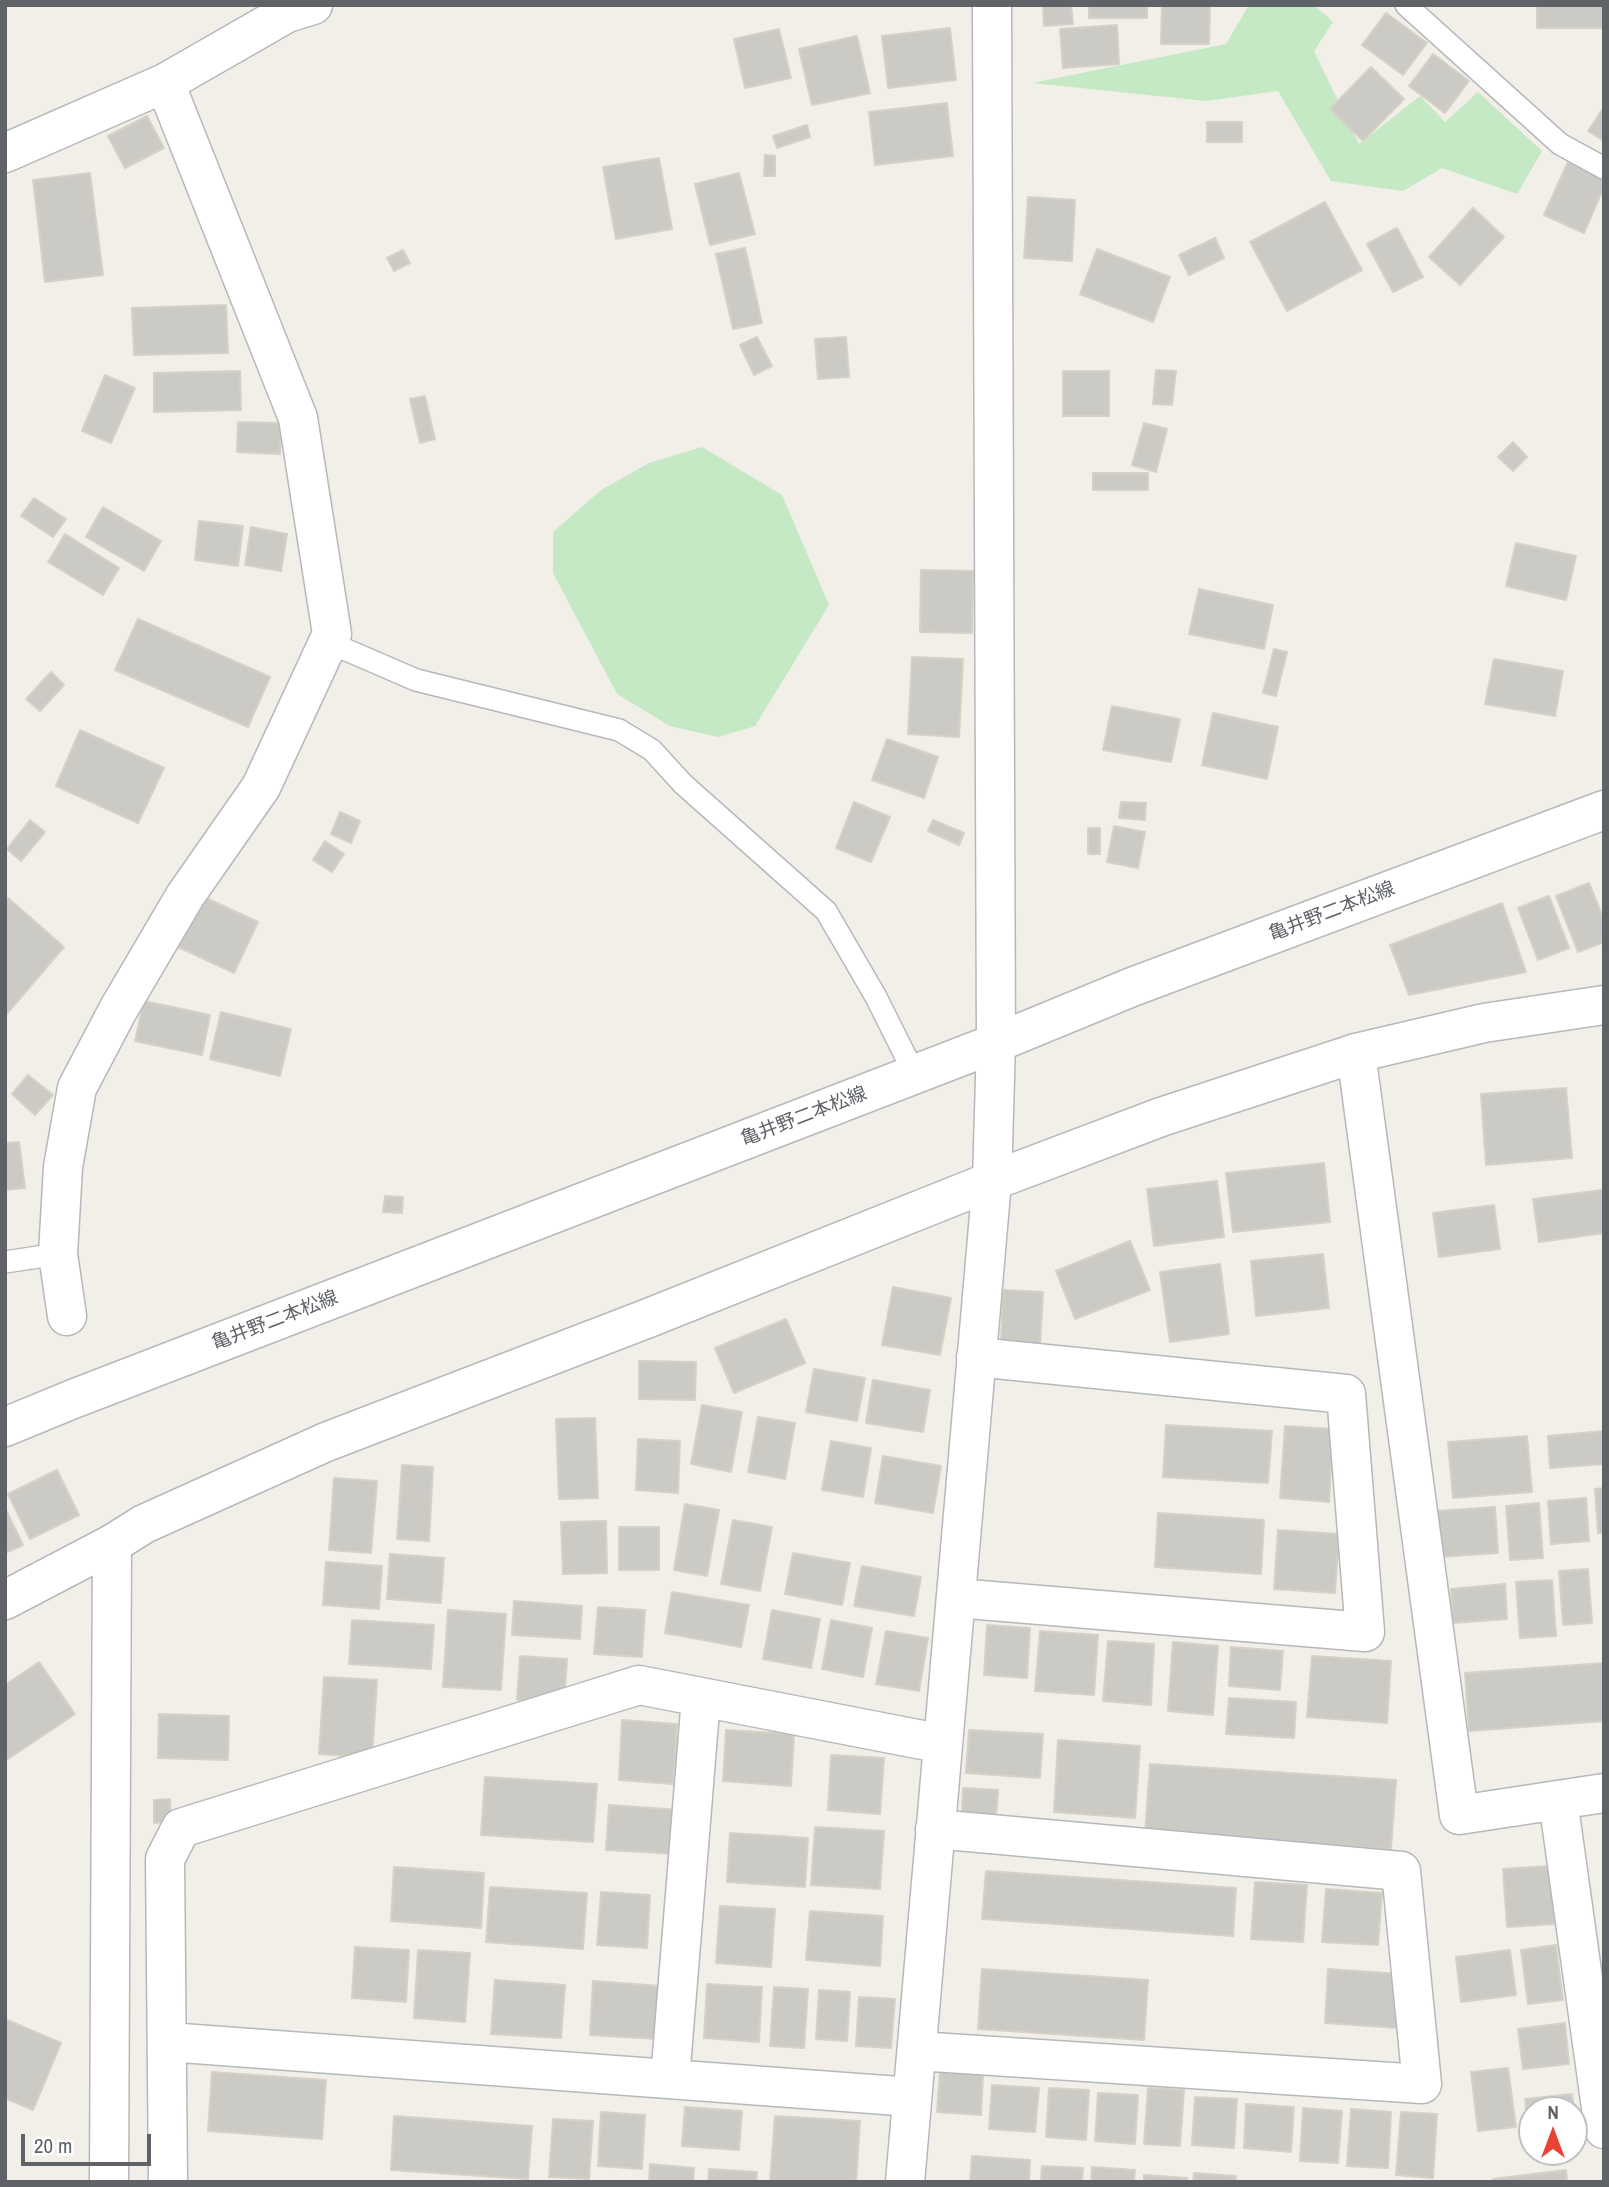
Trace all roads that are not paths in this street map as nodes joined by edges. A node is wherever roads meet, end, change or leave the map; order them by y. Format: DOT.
graph roads {
  1 [pos="313,5"];
  2 [pos="992,5"];
  3 [pos="1406,5"];
  4 [pos="165,83"];
  5 [pos="5,153"];
  6 [pos="1604,168"];
  7 [pos="328,642"];
  8 [pos="1604,810"];
  9 [pos="1603,1009"];
  10 [pos="996,1043"];
  11 [pos="1356,1053"];
  12 [pos="915,1074"];
  13 [pos="992,1181"];
  14 [pos="58,1254"];
  15 [pos="5,1262"];
  16 [pos="67,1316"];
  17 [pos="976,1357"];
  18 [pos="11,1415"];
  19 [pos="112,1544"];
  20 [pos="956,1598"];
  21 [pos="5,1600"];
  22 [pos="701,1698"];
  23 [pos="943,1744"];
  24 [pos="1604,1793"];
  25 [pos="1558,1800"];
  26 [pos="936,1829"];
  27 [pos="168,2042"];
  28 [pos="917,2051"];
  29 [pos="670,2079"];
  30 [pos="912,2097"];
  31 [pos="1604,2129"];
  32 [pos="109,2182"];
  33 [pos="168,2182"];
  34 [pos="905,2182"];
  1 -- 4 [label="street"];
  2 -- 10 [label="street"];
  3 -- 6 [label="lane"];
  4 -- 5 [label="street"];
  4 -- 7 [label="street"];
  7 -- 12 [label="lane"];
  7 -- 14 [label="street"];
  8 -- 10 [label="street, 亀井野二本松線"];
  9 -- 11 [label="street"];
  10 -- 12 [label="street, 亀井野二本松線"];
  10 -- 13 [label="street"];
  11 -- 13 [label="street"];
  11 -- 25 [label="street"];
  12 -- 18 [label="street, 亀井野二本松線"];
  13 -- 17 [label="street"];
  13 -- 19 [label="street"];
  14 -- 15 [label="lane"];
  14 -- 16 [label="street"];
  17 -- 20 [label="street"];
  17 -- 20 [label="street"];
  19 -- 21 [label="street"];
  19 -- 32 [label="street"];
  20 -- 23 [label="street"];
  22 -- 23 [label="street"];
  22 -- 27 [label="street"];
  22 -- 29 [label="street"];
  23 -- 26 [label="street"];
  24 -- 25 [label="street"];
  25 -- 31 [label="street"];
  26 -- 28 [label="street"];
  26 -- 28 [label="street"];
  27 -- 29 [label="street"];
  27 -- 33 [label="street"];
  28 -- 30 [label="street"];
  29 -- 30 [label="street"];
  30 -- 34 [label="street"];
}
